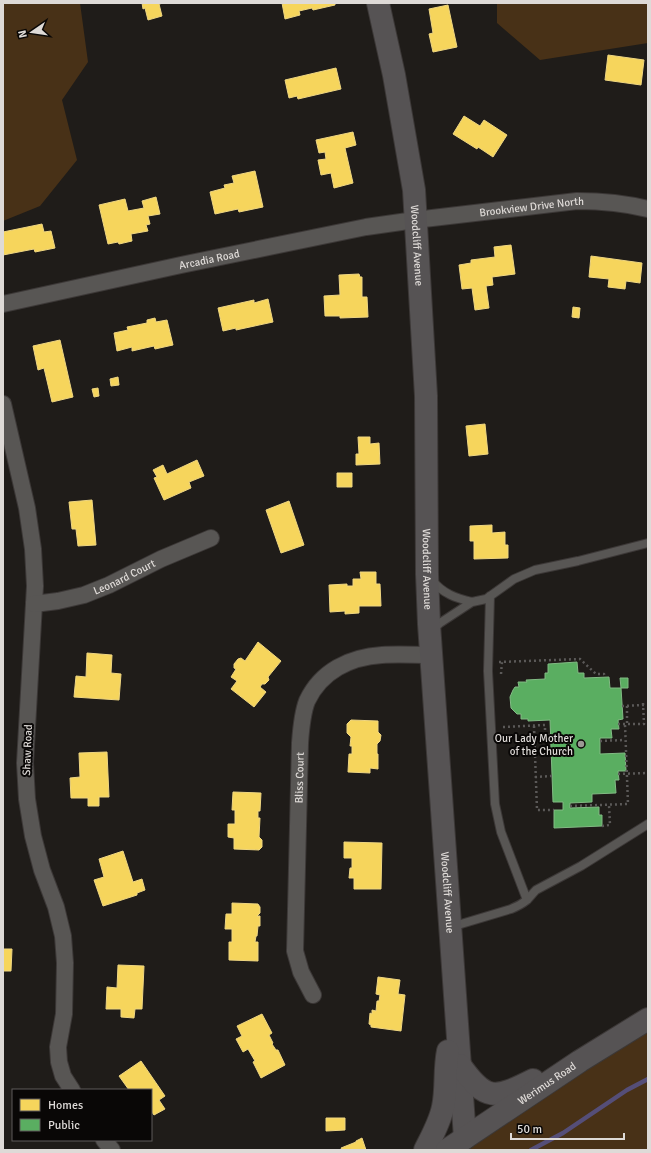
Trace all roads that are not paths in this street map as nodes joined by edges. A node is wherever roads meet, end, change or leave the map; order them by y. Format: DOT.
graph roads {
  1 [pos="378,3"];
  2 [pos="648,209"];
  3 [pos="416,220"];
  4 [pos="3,304"];
  5 [pos="3,404"];
  6 [pos="211,538"];
  7 [pos="648,543"];
  8 [pos="427,574"];
  9 [pos="490,596"];
  10 [pos="472,602"];
  11 [pos="34,604"];
  12 [pos="430,633"];
  13 [pos="431,655"];
  14 [pos="648,824"];
  15 [pos="527,900"];
  16 [pos="450,927"];
  17 [pos="313,995"];
  18 [pos="648,1019"];
  19 [pos="457,1030"];
  20 [pos="580,1061"];
  21 [pos="460,1065"];
  22 [pos="71,1089"];
  23 [pos="105,1141"];
  24 [pos="456,1146"];
  25 [pos="112,1150"];
  26 [pos="425,1150"];
  1 -- 3 [label="main road, Woodcliff Avenue"];
  2 -- 3 [label="street, Brookview Drive North"];
  3 -- 4 [label="street, Arcadia Road"];
  3 -- 8 [label="main road, Woodcliff Avenue"];
  5 -- 11 [label="street, Shaw Road"];
  6 -- 11 [label="street, Leonard Court"];
  7 -- 9 [label="lane"];
  8 -- 10 [label="lane"];
  8 -- 12 [label="main road, Woodcliff Avenue"];
  9 -- 10 [label="lane"];
  9 -- 15 [label="lane"];
  10 -- 12 [label="lane"];
  11 -- 22 [label="street, Shaw Road"];
  12 -- 13 [label="main road, Woodcliff Avenue"];
  13 -- 16 [label="main road, Woodcliff Avenue"];
  13 -- 17 [label="street, Bliss Court"];
  14 -- 15 [label="lane"];
  15 -- 16 [label="lane"];
  16 -- 19 [label="main road, Woodcliff Avenue"];
  18 -- 20 [label="main road, Werimus Road"];
  19 -- 21 [label="main road, Woodcliff Avenue"];
  19 -- 26 [label="main road"];
  20 -- 21 [label="main road"];
  20 -- 24 [label="main road, Werimus Road"];
  21 -- 24 [label="main road, Woodcliff Avenue"];
  23 -- 25 [label="street"];
}
